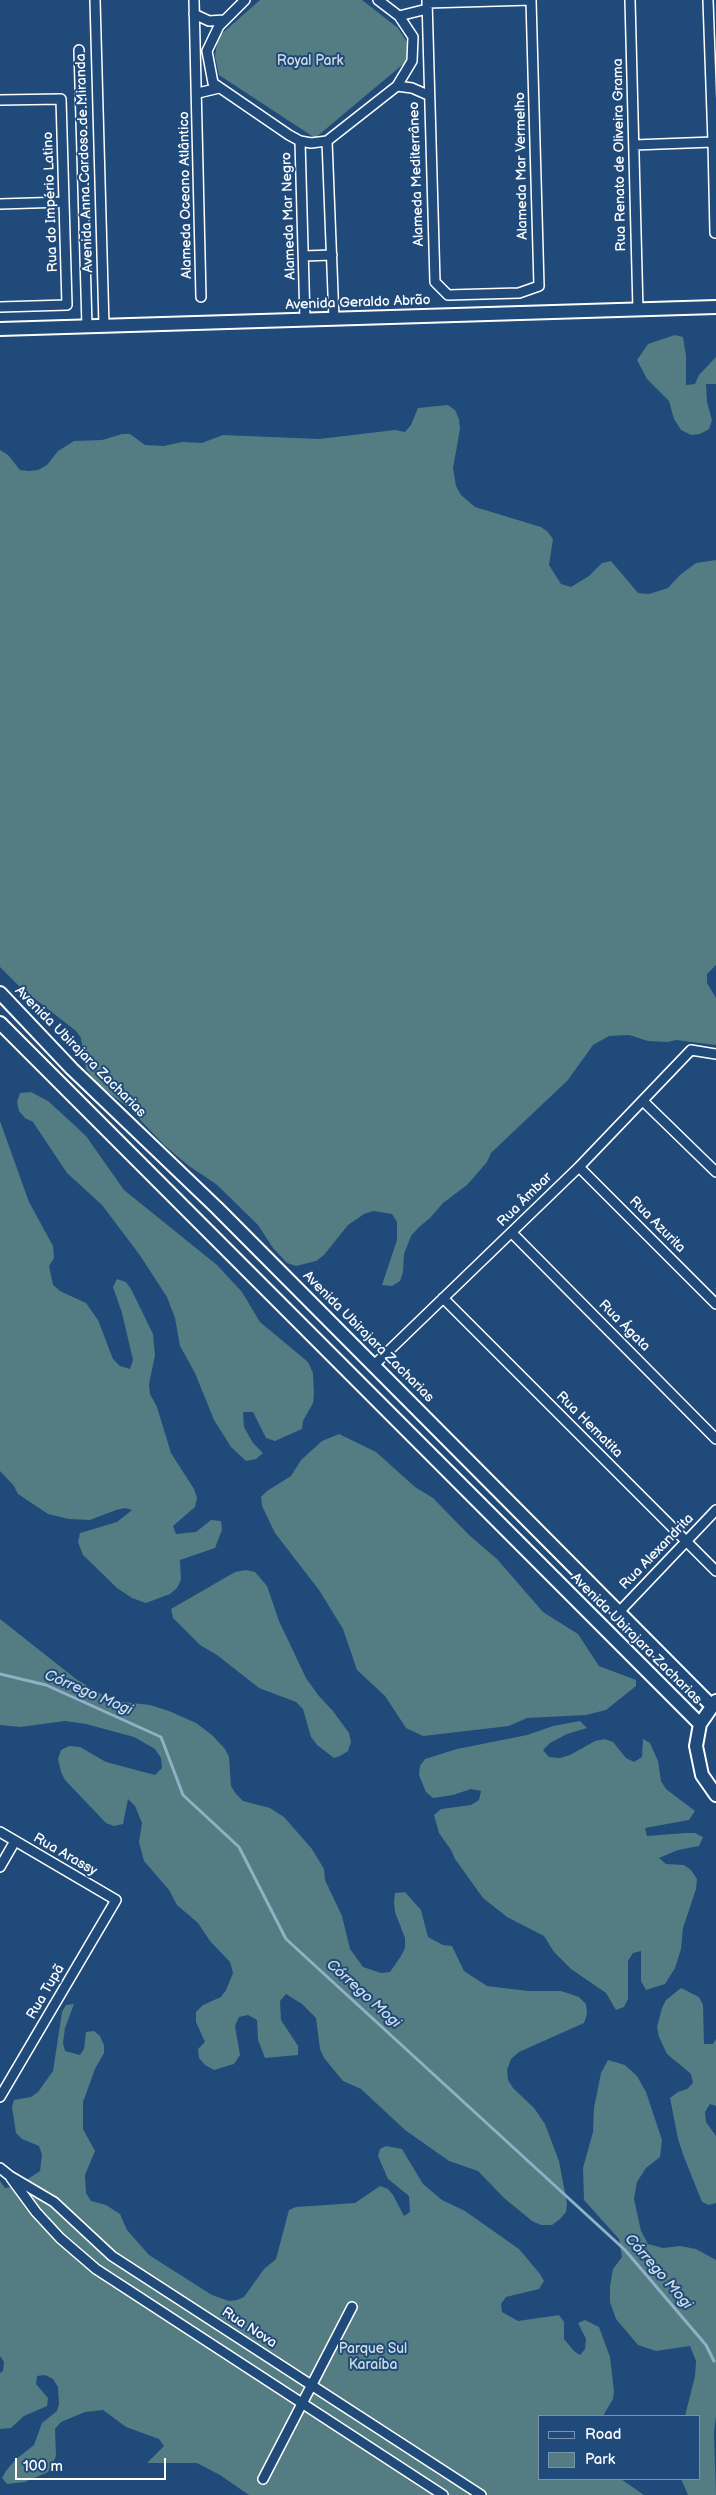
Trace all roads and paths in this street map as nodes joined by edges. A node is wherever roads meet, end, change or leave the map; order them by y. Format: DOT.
graph roads {
  1 [pos="94,0"];
  2 [pos="194,0"];
  3 [pos="245,0"];
  4 [pos="378,0"];
  5 [pos="532,0"];
  6 [pos="630,0"];
  7 [pos="708,0"];
  8 [pos="427,4"];
  9 [pos="194,14"];
  10 [pos="399,16"];
  11 [pos="224,20"];
  12 [pos="78,50"];
  13 [pos="397,86"];
  14 [pos="219,88"];
  15 [pos="198,93"];
  16 [pos="428,95"];
  17 [pos="0,100"];
  18 [pos="300,141"];
  19 [pos="327,141"];
  20 [pos="713,142"];
  21 [pos="634,145"];
  22 [pos="64,202"];
  23 [pos="0,204"];
  24 [pos="715,233"];
  25 [pos="332,255"];
  26 [pos="304,256"];
  27 [pos="495,294"];
  28 [pos="201,297"];
  29 [pos="0,307"];
  30 [pos="716,307"];
  31 [pos="638,310"];
  32 [pos="334,319"];
  33 [pos="306,320"];
  34 [pos="87,326"];
  35 [pos="104,326"];
  36 [pos="0,329"];
  37 [pos="0,993"];
  38 [pos="0,1023"];
  39 [pos="716,1054"];
  40 [pos="643,1101"];
  41 [pos="578,1166"];
  42 [pos="716,1172"];
  43 [pos="512,1232"];
  44 [pos="443,1298"];
  45 [pos="716,1304"];
  46 [pos="374,1365"];
  47 [pos="716,1439"];
  48 [pos="716,1510"];
  49 [pos="686,1542"];
  50 [pos="716,1572"];
  51 [pos="619,1612"];
  52 [pos="714,1703"];
  53 [pos="700,1724"];
  54 [pos="716,1795"];
  55 [pos="0,1832"];
  56 [pos="15,1841"];
  57 [pos="0,1867"];
  58 [pos="116,1900"];
  59 [pos="0,2097"];
  60 [pos="0,2168"];
  61 [pos="10,2176"];
  62 [pos="352,2307"];
  63 [pos="311,2384"];
  64 [pos="302,2403"];
  65 [pos="263,2479"];
  66 [pos="443,2495"];
  67 [pos="481,2495"];
  1 -- 35 [label="street, Avenida Anna Cardoso de Miranda"];
  2 -- 9 [label="street, Alameda Oceano Atlântico"];
  3 -- 11 [label="street"];
  4 -- 10 [label="street"];
  5 -- 8 [label="street"];
  5 -- 27 [label="street, Alameda Mar Vermelho"];
  6 -- 21 [label="street, Rua Renato de Oliveira Grama"];
  7 -- 20 [label="street"];
  8 -- 10 [label="street"];
  8 -- 16 [label="street, Alameda Mediterrâneo"];
  9 -- 11 [label="street"];
  9 -- 15 [label="street, Alameda Oceano Atlântico"];
  10 -- 13 [label="street"];
  11 -- 14 [label="street"];
  12 -- 34 [label="street, Avenida Anna Cardoso de Miranda"];
  13 -- 16 [label="street"];
  13 -- 19 [label="street"];
  14 -- 15 [label="street, Alameda Oceano Atlântico"];
  14 -- 18 [label="street"];
  15 -- 28 [label="street, Alameda Oceano Atlântico"];
  16 -- 27 [label="street, Alameda Mediterrâneo"];
  17 -- 22 [label="street, Rua do Império Latino"];
  18 -- 19 [label="street"];
  18 -- 26 [label="street, Alameda Mar Negro"];
  19 -- 25 [label="street"];
  20 -- 21 [label="street"];
  20 -- 24 [label="street"];
  21 -- 31 [label="street, Rua Renato de Oliveira Grama"];
  22 -- 23 [label="street"];
  22 -- 29 [label="street, Rua do Império Latino"];
  25 -- 26 [label="street"];
  25 -- 32 [label="street"];
  26 -- 33 [label="street, Alameda Mar Negro"];
  30 -- 31 [label="main road, Avenida Geraldo Abrão"];
  31 -- 32 [label="main road, Avenida Geraldo Abrão"];
  32 -- 33 [label="main road, Avenida Geraldo Abrão"];
  33 -- 35 [label="main road, Avenida Geraldo Abrão"];
  34 -- 35 [label="main road, Avenida Geraldo Abrão"];
  34 -- 36 [label="main road, Avenida Geraldo Abrão"];
  37 -- 46 [label="main road, Avenida Ubirajara Zacharias"];
  38 -- 53 [label="main road, Avenida Ubirajara Zacharias"];
  39 -- 40 [label="street, Rua Âmbar"];
  40 -- 41 [label="street, Rua Âmbar"];
  40 -- 42 [label="street"];
  41 -- 43 [label="street, Rua Âmbar"];
  41 -- 45 [label="street, Rua Azurita"];
  43 -- 44 [label="street, Rua Âmbar"];
  43 -- 47 [label="street, Rua Ágata"];
  44 -- 46 [label="street, Rua Âmbar"];
  44 -- 49 [label="street, Rua Hematita"];
  46 -- 51 [label="main road, Avenida Ubirajara Zacharias"];
  48 -- 49 [label="street, Rua Alexandrita"];
  49 -- 50 [label="street, Rua Hematita"];
  49 -- 51 [label="street, Rua Alexandrita"];
  51 -- 52 [label="main road, Avenida Ubirajara Zacharias"];
  52 -- 53 [label="main road"];
  53 -- 54 [label="main road"];
  55 -- 56 [label="street, Rua Arassy"];
  56 -- 57 [label="street"];
  56 -- 58 [label="street, Rua Arassy"];
  58 -- 59 [label="street, Rua Tupã"];
  60 -- 61 [label="street, Rua Nova"];
  61 -- 63 [label="street, Rua Nova"];
  61 -- 64 [label="street, Rua Nova"];
  62 -- 63 [label="street"];
  63 -- 64 [label="street"];
  63 -- 67 [label="street, Rua Nova"];
  64 -- 65 [label="street"];
  64 -- 66 [label="street, Rua Nova"];
}
